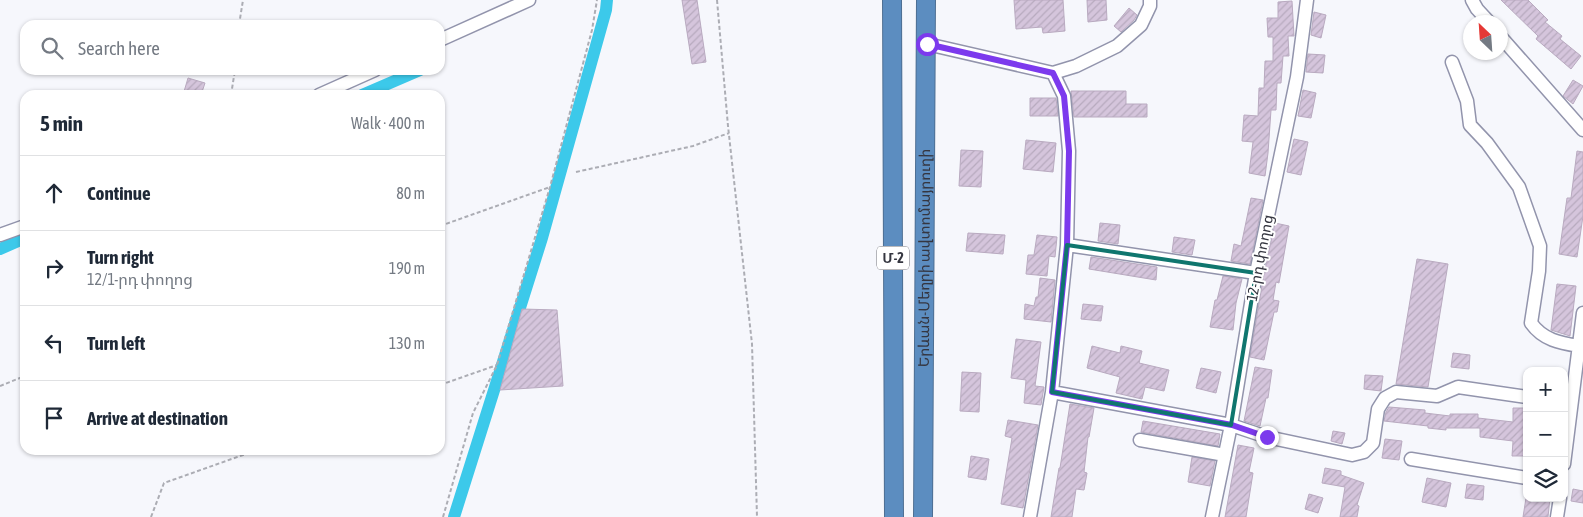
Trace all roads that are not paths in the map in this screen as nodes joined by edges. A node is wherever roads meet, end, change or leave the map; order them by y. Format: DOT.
graph roads {
  1 [pos="529,0"];
  2 [pos="892,0"];
  3 [pos="926,0"];
  4 [pos="1150,0"];
  5 [pos="1307,0"];
  6 [pos="1472,0"];
  7 [pos="1483,15"];
  8 [pos="445,38"];
  9 [pos="927,44"];
  10 [pos="1508,45"];
  11 [pos="1452,62"];
  12 [pos="1053,73"];
  13 [pos="364,75"];
  14 [pos="330,90"];
  15 [pos="1583,130"];
  16 [pos="20,228"];
  17 [pos="0,235"];
  18 [pos="1067,245"];
  19 [pos="1256,274"];
  20 [pos="1583,312"];
  21 [pos="1579,346"];
  22 [pos="1052,392"];
  23 [pos="1523,395"];
  24 [pos="1573,403"];
  25 [pos="1232,425"];
  26 [pos="1140,440"];
  27 [pos="1225,455"];
  28 [pos="1565,457"];
  29 [pos="1411,459"];
  30 [pos="1523,477"];
  31 [pos="1559,502"];
  32 [pos="894,517"];
  33 [pos="923,517"];
  34 [pos="1030,517"];
  35 [pos="1212,517"];
  36 [pos="1557,517"];
  1 -- 8 [label="street"];
  2 -- 32 [label="highway, Մ-2"];
  3 -- 9 [label="highway, Երևան-Մեղրի ավտոմայրուղի / Մ-2"];
  4 -- 12 [label="street"];
  5 -- 19 [label="street, 12-րդ փողոց"];
  6 -- 7 [label="street"];
  9 -- 12 [label="street"];
  9 -- 33 [label="highway, Երևան-Մեղրի ավտոմայրուղի / Մ-2"];
  10 -- 15 [label="street"];
  11 -- 21 [label="street"];
  12 -- 18 [label="street"];
  13 -- 14 [label="street"];
  16 -- 17 [label="street"];
  18 -- 19 [label="street"];
  18 -- 22 [label="street"];
  19 -- 25 [label="street, 12-րդ փողոց"];
  20 -- 21 [label="street"];
  21 -- 24 [label="street"];
  22 -- 25 [label="street"];
  22 -- 34 [label="street"];
  23 -- 25 [label="street"];
  24 -- 28 [label="street"];
  25 -- 27 [label="street, 12-րդ փողոց"];
  26 -- 27 [label="street"];
  27 -- 35 [label="street, 12-րդ փողոց"];
  29 -- 30 [label="street"];
  31 -- 36 [label="street"];
}
